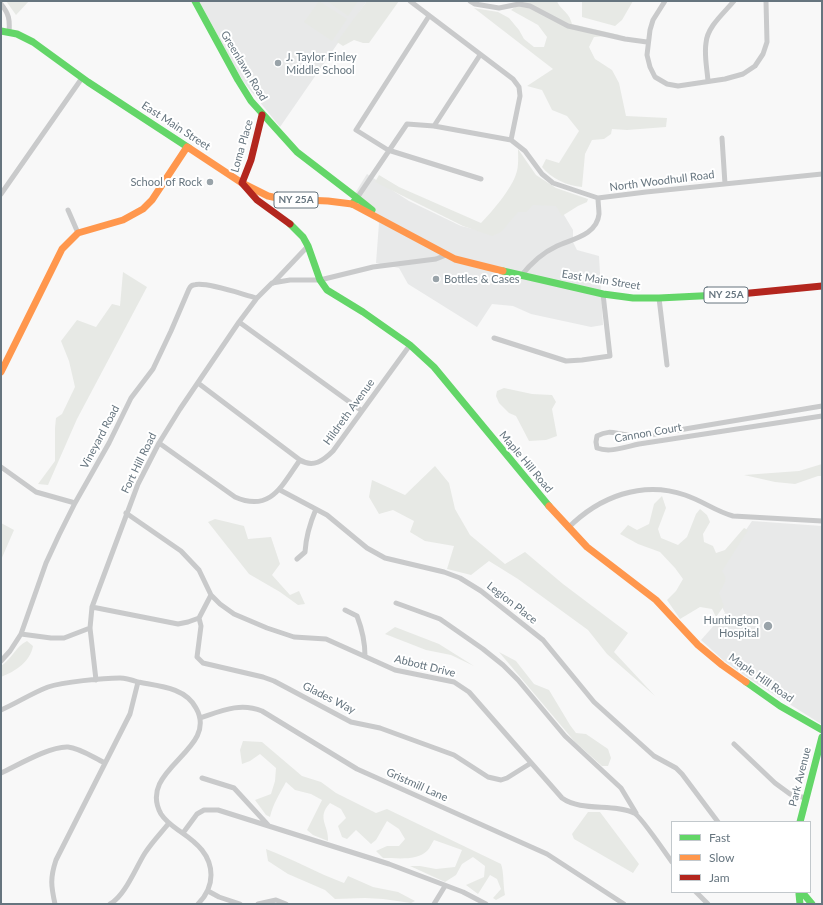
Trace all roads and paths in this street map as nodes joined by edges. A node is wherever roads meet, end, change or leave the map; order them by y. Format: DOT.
graph roads {
  1 [pos="195,1"];
  2 [pos="410,1"];
  3 [pos="470,1"];
  4 [pos="665,1"];
  5 [pos="734,1"];
  6 [pos="766,1"];
  7 [pos="1,4"];
  8 [pos="429,16"];
  9 [pos="1,32"];
  10 [pos="9,32"];
  11 [pos="647,42"];
  12 [pos="480,55"];
  13 [pos="82,78"];
  14 [pos="708,81"];
  15 [pos="262,115"];
  16 [pos="434,126"];
  17 [pos="722,138"];
  18 [pos="511,140"];
  19 [pos="187,147"];
  20 [pos="388,150"];
  21 [pos="822,174"];
  22 [pos="481,179"];
  23 [pos="242,183"];
  24 [pos="726,184"];
  25 [pos="1,194"];
  26 [pos="598,198"];
  27 [pos="355,201"];
  28 [pos="68,210"];
  29 [pos="78,233"];
  30 [pos="308,246"];
  31 [pos="446,255"];
  32 [pos="521,276"];
  33 [pos="320,280"];
  34 [pos="272,283"];
  35 [pos="822,286"];
  36 [pos="603,294"];
  37 [pos="257,298"];
  38 [pos="659,298"];
  39 [pos="239,322"];
  40 [pos="494,338"];
  41 [pos="410,346"];
  42 [pos="666,366"];
  43 [pos="1,372"];
  44 [pos="198,383"];
  45 [pos="822,406"];
  46 [pos="362,411"];
  47 [pos="822,416"];
  48 [pos="759,417"];
  49 [pos="761,425"];
  50 [pos="671,431"];
  51 [pos="672,439"];
  52 [pos="159,443"];
  53 [pos="300,460"];
  54 [pos="1,467"];
  55 [pos="280,490"];
  56 [pos="75,503"];
  57 [pos="316,509"];
  58 [pos="126,513"];
  59 [pos="822,521"];
  60 [pos="568,528"];
  61 [pos="297,559"];
  62 [pos="211,595"];
  63 [pos="396,603"];
  64 [pos="92,607"];
  65 [pos="345,610"];
  66 [pos="200,618"];
  67 [pos="90,628"];
  68 [pos="21,634"];
  69 [pos="365,656"];
  70 [pos="1,660"];
  71 [pos="96,680"];
  72 [pos="138,682"];
  73 [pos="1,710"];
  74 [pos="200,718"];
  75 [pos="822,730"];
  76 [pos="822,737"];
  77 [pos="734,744"];
  78 [pos="104,763"];
  79 [pos="531,763"];
  80 [pos="1,773"];
  81 [pos="202,778"];
  82 [pos="806,798"];
  83 [pos="636,813"];
  84 [pos="717,821"];
  85 [pos="800,821"];
  86 [pos="169,823"];
  87 [pos="269,825"];
  88 [pos="184,833"];
  89 [pos="671,861"];
  90 [pos="445,886"];
  91 [pos="208,891"];
  92 [pos="697,893"];
  93 [pos="800,893"];
  94 [pos="55,904"];
  95 [pos="110,904"];
  96 [pos="198,904"];
  97 [pos="240,904"];
  98 [pos="258,904"];
  99 [pos="286,904"];
  100 [pos="434,904"];
  101 [pos="486,904"];
  102 [pos="624,904"];
  103 [pos="708,904"];
  104 [pos="800,904"];
  105 [pos="805,904"];
  106 [pos="812,904"];
  1 -- 15 [label="main road, Greenlawn Road"];
  2 -- 8 [label="street"];
  3 -- 11 [label="street"];
  4 -- 11 [label="street"];
  5 -- 14 [label="street"];
  6 -- 14 [label="street"];
  7 -- 10 [label="street"];
  8 -- 12 [label="street"];
  8 -- 20 [label="street"];
  9 -- 10 [label="main road, East Main Street / NY 25A"];
  10 -- 13 [label="main road, East Main Street / NY 25A"];
  11 -- 14 [label="street"];
  12 -- 16 [label="street"];
  12 -- 18 [label="street"];
  13 -- 19 [label="main road, East Main Street / NY 25A"];
  13 -- 25 [label="street"];
  15 -- 23 [label="main road, Loma Place"];
  15 -- 27 [label="main road, Greenlawn Road"];
  16 -- 18 [label="street"];
  16 -- 20 [label="street"];
  17 -- 24 [label="street"];
  18 -- 26 [label="street"];
  19 -- 23 [label="main road, East Main Street / NY 25A"];
  19 -- 29 [label="main road"];
  20 -- 22 [label="street"];
  20 -- 27 [label="street"];
  21 -- 24 [label="street, North Woodhull Road"];
  23 -- 27 [label="main road, East Main Street / NY 25A"];
  23 -- 30 [label="main road, Maple Hill Road"];
  24 -- 26 [label="street, North Woodhull Road"];
  26 -- 32 [label="street, North Woodhull Road"];
  27 -- 31 [label="main road, East Main Street / NY 25A"];
  28 -- 29 [label="street"];
  29 -- 43 [label="main road"];
  30 -- 33 [label="main road, Maple Hill Road"];
  30 -- 34 [label="street, Fort Hill Road"];
  31 -- 32 [label="main road, East Main Street / NY 25A"];
  31 -- 33 [label="street"];
  32 -- 36 [label="main road, East Main Street / NY 25A"];
  33 -- 34 [label="street"];
  33 -- 41 [label="main road, Maple Hill Road"];
  34 -- 37 [label="street, Fort Hill Road"];
  35 -- 38 [label="main road, East Main Street / NY 25A"];
  36 -- 38 [label="main road, East Main Street / NY 25A"];
  36 -- 40 [label="street"];
  37 -- 39 [label="street, Fort Hill Road"];
  37 -- 56 [label="street, Vineyard Road"];
  38 -- 42 [label="street"];
  39 -- 44 [label="street, Fort Hill Road"];
  39 -- 46 [label="street"];
  41 -- 46 [label="street, Hildreth Avenue"];
  41 -- 60 [label="main road, Maple Hill Road"];
  44 -- 52 [label="street, Fort Hill Road"];
  44 -- 53 [label="street"];
  45 -- 48 [label="street, Cannon Court"];
  46 -- 53 [label="street, Hildreth Avenue"];
  47 -- 49 [label="street, Cannon Court"];
  48 -- 49 [label="street"];
  48 -- 50 [label="street, Cannon Court"];
  49 -- 51 [label="street, Cannon Court"];
  50 -- 51 [label="street"];
  50 -- 51 [label="street, Cannon Court"];
  52 -- 55 [label="street"];
  52 -- 58 [label="street, Fort Hill Road"];
  53 -- 55 [label="street"];
  54 -- 56 [label="street"];
  55 -- 57 [label="street, Legion Place"];
  56 -- 68 [label="street, Vineyard Road"];
  57 -- 61 [label="street"];
  57 -- 84 [label="street, Legion Place"];
  58 -- 62 [label="street, Abbott Drive"];
  58 -- 64 [label="street, Fort Hill Road"];
  59 -- 60 [label="street"];
  60 -- 75 [label="main road, Maple Hill Road"];
  62 -- 66 [label="street, Glades Way"];
  62 -- 69 [label="street, Abbott Drive"];
  63 -- 83 [label="street"];
  64 -- 66 [label="street"];
  64 -- 67 [label="street, Fort Hill Road"];
  65 -- 69 [label="street"];
  66 -- 79 [label="street, Glades Way"];
  67 -- 68 [label="street"];
  67 -- 71 [label="street, Fort Hill Road"];
  68 -- 70 [label="street, Vineyard Road"];
  69 -- 79 [label="street, Abbott Drive"];
  71 -- 72 [label="street"];
  71 -- 73 [label="street"];
  72 -- 74 [label="street"];
  72 -- 78 [label="street"];
  74 -- 86 [label="street"];
  74 -- 102 [label="street, Gristmill Lane"];
  76 -- 82 [label="main road, Park Avenue"];
  77 -- 82 [label="street"];
  78 -- 80 [label="street"];
  78 -- 94 [label="street"];
  79 -- 83 [label="street, Abbott Drive"];
  81 -- 87 [label="street"];
  82 -- 85 [label="main road, Park Avenue"];
  83 -- 89 [label="street"];
  86 -- 88 [label="street"];
  86 -- 95 [label="street"];
  87 -- 88 [label="street"];
  87 -- 90 [label="street"];
  88 -- 91 [label="street"];
  90 -- 100 [label="street"];
  90 -- 101 [label="street"];
  91 -- 96 [label="street"];
  91 -- 97 [label="street"];
  92 -- 103 [label="street"];
  93 -- 104 [label="main road"];
  93 -- 105 [label="main road"];
  93 -- 106 [label="main road"];
  98 -- 99 [label="street"];
}
